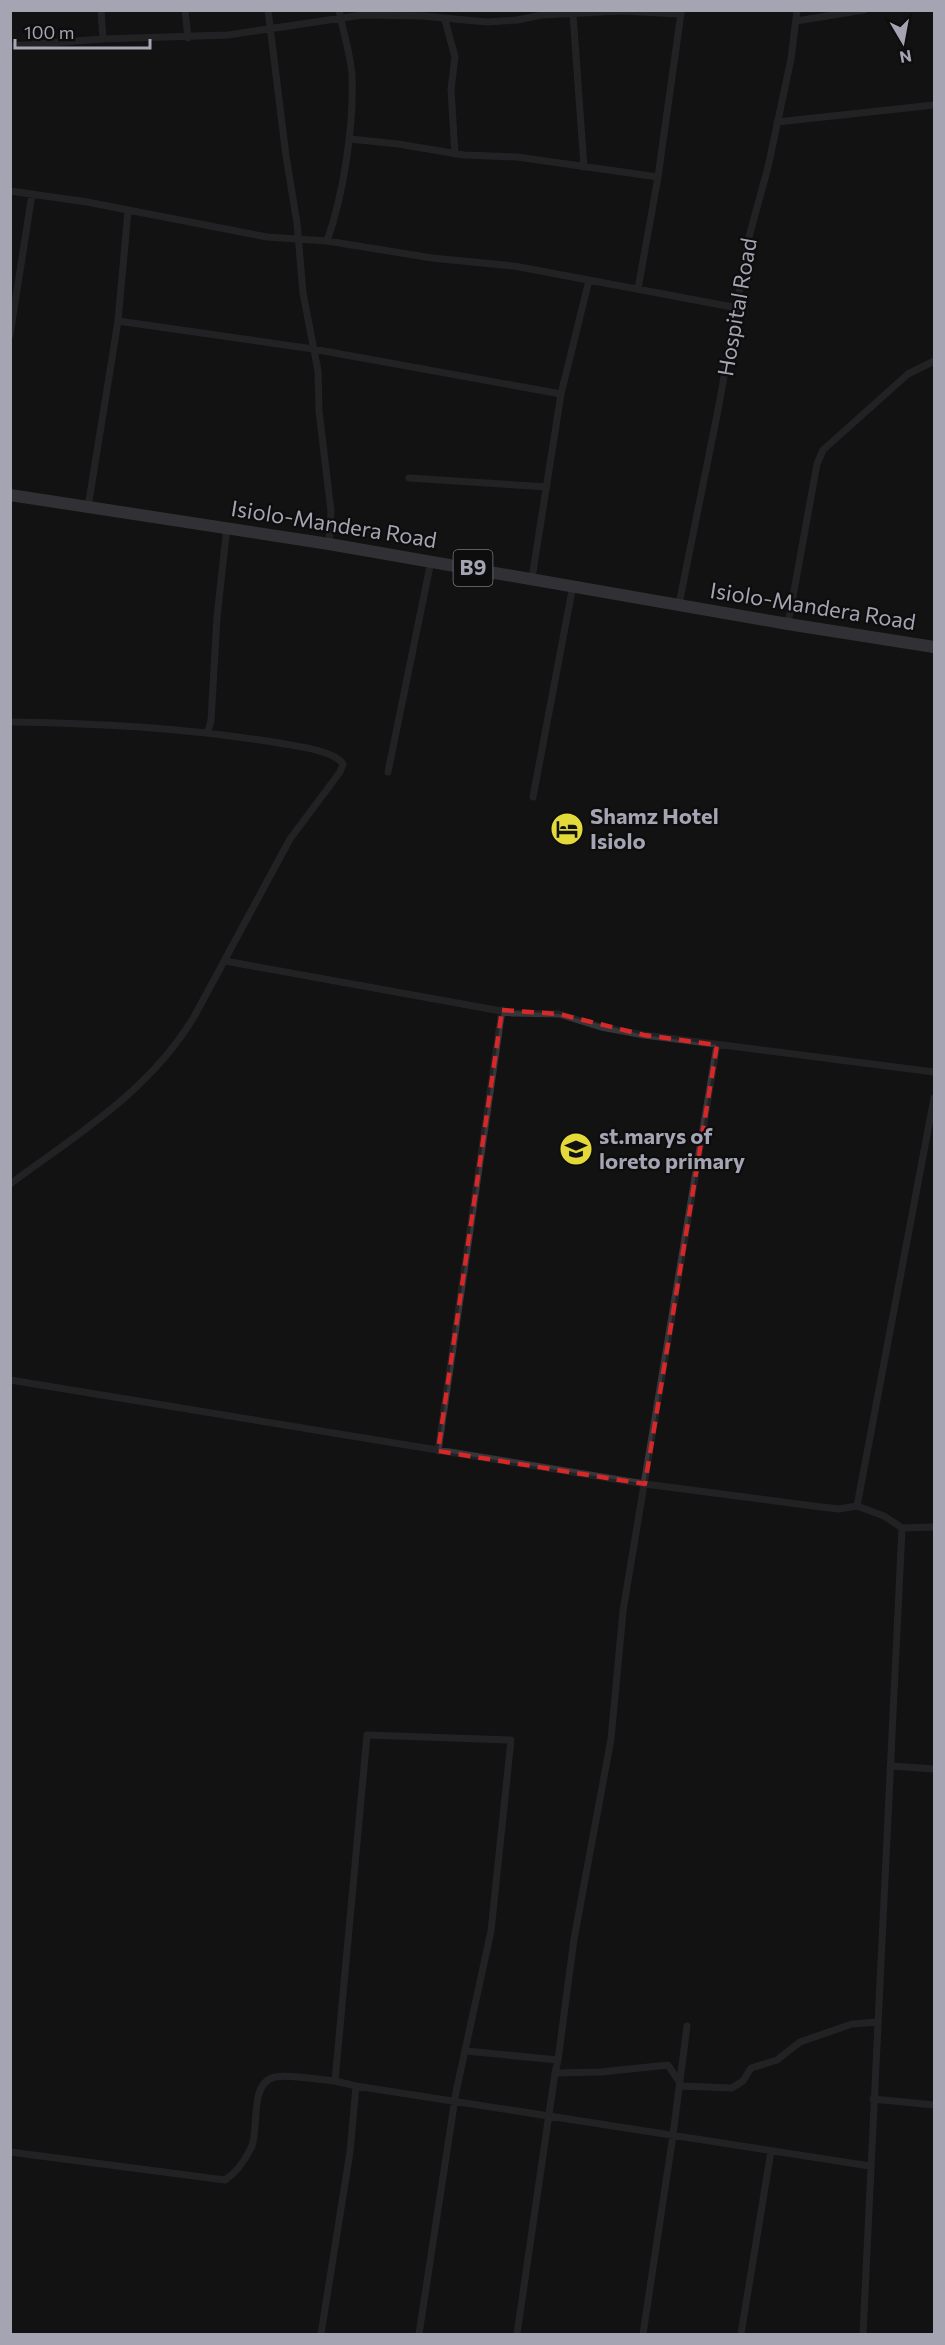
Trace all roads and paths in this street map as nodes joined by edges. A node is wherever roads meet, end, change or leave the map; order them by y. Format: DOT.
graph roads {
  1 [pos="101,10"];
  2 [pos="185,10"];
  3 [pos="268,10"];
  4 [pos="797,10"];
  5 [pos="864,10"];
  6 [pos="681,12"];
  7 [pos="542,13"];
  8 [pos="340,14"];
  9 [pos="434,14"];
  10 [pos="573,14"];
  11 [pos="445,20"];
  12 [pos="796,21"];
  13 [pos="269,29"];
  14 [pos="103,39"];
  15 [pos="188,39"];
  16 [pos="10,46"];
  17 [pos="934,105"];
  18 [pos="777,122"];
  19 [pos="350,139"];
  20 [pos="455,154"];
  21 [pos="584,167"];
  22 [pos="658,177"];
  23 [pos="10,191"];
  24 [pos="32,194"];
  25 [pos="128,211"];
  26 [pos="298,239"];
  27 [pos="327,241"];
  28 [pos="589,280"];
  29 [pos="638,288"];
  30 [pos="14,302"];
  31 [pos="738,308"];
  32 [pos="118,321"];
  33 [pos="10,335"];
  34 [pos="313,349"];
  35 [pos="934,361"];
  36 [pos="561,394"];
  37 [pos="409,478"];
  38 [pos="547,487"];
  39 [pos="10,495"];
  40 [pos="88,507"];
  41 [pos="227,527"];
  42 [pos="329,544"];
  43 [pos="431,561"];
  44 [pos="532,578"];
  45 [pos="573,585"];
  46 [pos="679,604"];
  47 [pos="788,624"];
  48 [pos="934,647"];
  49 [pos="10,722"];
  50 [pos="208,731"];
  51 [pos="388,772"];
  52 [pos="533,796"];
  53 [pos="225,961"];
  54 [pos="502,1010"];
  55 [pos="717,1045"];
  56 [pos="934,1072"];
  57 [pos="934,1098"];
  58 [pos="10,1184"];
  59 [pos="10,1380"];
  60 [pos="438,1451"];
  61 [pos="645,1484"];
  62 [pos="857,1506"];
  63 [pos="934,1527"];
  64 [pos="902,1528"];
  65 [pos="892,1766"];
  66 [pos="934,1769"];
  67 [pos="878,2022"];
  68 [pos="687,2026"];
  69 [pos="466,2051"];
  70 [pos="558,2060"];
  71 [pos="555,2073"];
  72 [pos="335,2081"];
  73 [pos="679,2084"];
  74 [pos="356,2086"];
  75 [pos="873,2099"];
  76 [pos="455,2101"];
  77 [pos="934,2104"];
  78 [pos="550,2116"];
  79 [pos="674,2135"];
  80 [pos="771,2151"];
  81 [pos="10,2152"];
  82 [pos="870,2166"];
  83 [pos="321,2334"];
  84 [pos="419,2334"];
  85 [pos="517,2334"];
  86 [pos="643,2334"];
  87 [pos="741,2334"];
  88 [pos="863,2334"];
  1 -- 14 [label="street"];
  2 -- 15 [label="street"];
  3 -- 13 [label="street"];
  4 -- 12 [label="street, Hospital Road"];
  5 -- 12 [label="street"];
  6 -- 10 [label="street"];
  6 -- 22 [label="street"];
  7 -- 10 [label="street"];
  7 -- 11 [label="street"];
  8 -- 9 [label="street"];
  8 -- 13 [label="street"];
  8 -- 19 [label="street"];
  9 -- 11 [label="street"];
  10 -- 21 [label="street"];
  11 -- 20 [label="street"];
  12 -- 18 [label="street, Hospital Road"];
  13 -- 15 [label="street"];
  13 -- 26 [label="street"];
  14 -- 15 [label="street"];
  14 -- 16 [label="street"];
  17 -- 18 [label="street"];
  18 -- 31 [label="street, Hospital Road"];
  19 -- 20 [label="street"];
  19 -- 27 [label="street"];
  20 -- 21 [label="street"];
  21 -- 22 [label="street"];
  22 -- 29 [label="street"];
  23 -- 24 [label="street"];
  24 -- 25 [label="street"];
  24 -- 30 [label="street"];
  25 -- 26 [label="street"];
  25 -- 32 [label="street"];
  26 -- 27 [label="street"];
  26 -- 34 [label="street"];
  27 -- 28 [label="street"];
  28 -- 29 [label="street"];
  28 -- 36 [label="street"];
  29 -- 31 [label="street"];
  30 -- 33 [label="street"];
  31 -- 46 [label="street, Hospital Road"];
  32 -- 34 [label="street"];
  32 -- 40 [label="street"];
  34 -- 36 [label="street"];
  34 -- 42 [label="street"];
  35 -- 47 [label="street"];
  36 -- 38 [label="street"];
  37 -- 38 [label="street"];
  38 -- 44 [label="street"];
  39 -- 40 [label="highway, Isiolo-Mandera Road / B9"];
  40 -- 41 [label="highway, Isiolo-Mandera Road / B9"];
  41 -- 42 [label="highway, Isiolo-Mandera Road / B9"];
  41 -- 50 [label="street"];
  42 -- 43 [label="highway, Isiolo-Mandera Road / B9"];
  43 -- 44 [label="highway, Isiolo-Mandera Road / B9"];
  43 -- 51 [label="street"];
  44 -- 45 [label="highway, Isiolo-Mandera Road / B9"];
  45 -- 46 [label="highway, Isiolo-Mandera Road / B9"];
  45 -- 52 [label="street"];
  46 -- 47 [label="highway, Isiolo-Mandera Road / B9"];
  47 -- 48 [label="highway, Isiolo-Mandera Road / B9"];
  49 -- 50 [label="street"];
  50 -- 53 [label="street"];
  53 -- 54 [label="street"];
  53 -- 58 [label="street"];
  54 -- 55 [label="street"];
  54 -- 60 [label="street"];
  55 -- 56 [label="street"];
  55 -- 61 [label="street"];
  57 -- 62 [label="street"];
  59 -- 60 [label="street"];
  60 -- 61 [label="street"];
  61 -- 62 [label="street"];
  61 -- 70 [label="street"];
  62 -- 64 [label="street"];
  63 -- 64 [label="street"];
  64 -- 65 [label="street"];
  65 -- 66 [label="street"];
  65 -- 67 [label="street"];
  67 -- 73 [label="street"];
  67 -- 75 [label="street"];
  68 -- 73 [label="street"];
  69 -- 70 [label="street"];
  69 -- 72 [label="street"];
  69 -- 76 [label="street"];
  70 -- 71 [label="street"];
  71 -- 73 [label="street"];
  71 -- 78 [label="street"];
  72 -- 74 [label="street"];
  72 -- 81 [label="street"];
  73 -- 79 [label="street"];
  74 -- 76 [label="street"];
  74 -- 83 [label="street"];
  75 -- 77 [label="street"];
  75 -- 82 [label="street"];
  76 -- 78 [label="street"];
  76 -- 84 [label="street"];
  78 -- 79 [label="street"];
  78 -- 85 [label="street"];
  79 -- 80 [label="street"];
  79 -- 86 [label="street"];
  80 -- 82 [label="street"];
  80 -- 87 [label="street"];
  82 -- 88 [label="street"];
}
